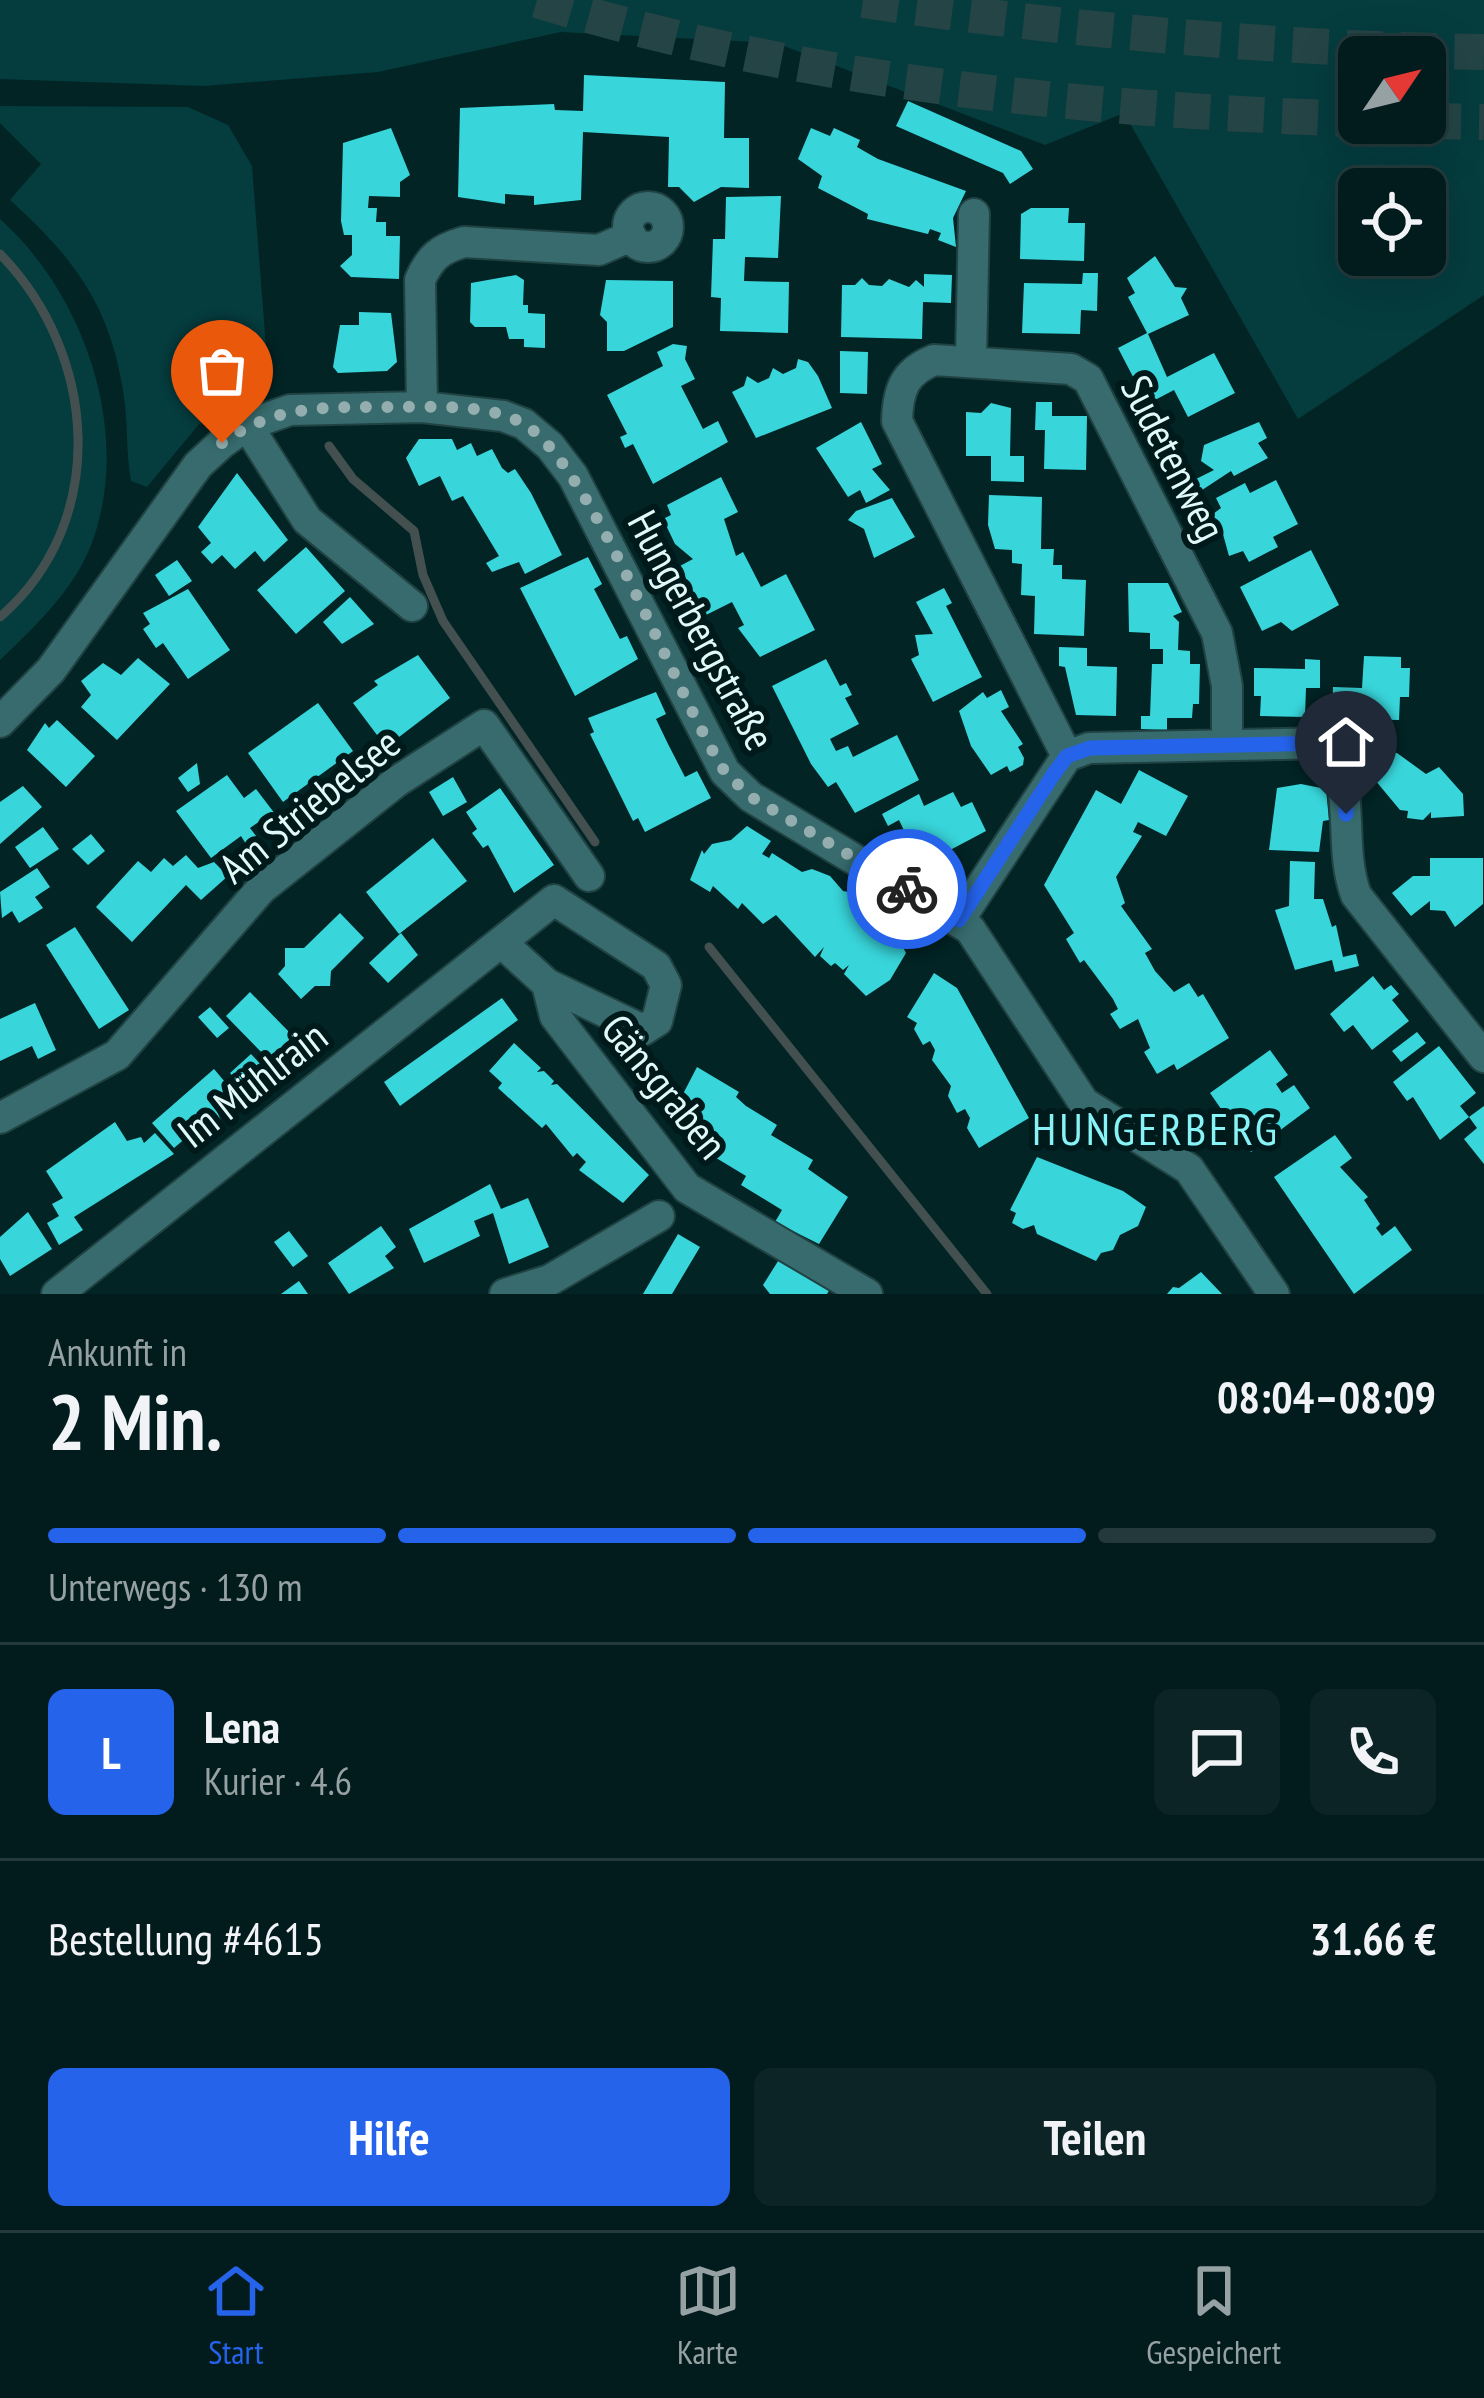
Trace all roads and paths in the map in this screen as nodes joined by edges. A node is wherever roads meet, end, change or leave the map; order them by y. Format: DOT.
graph roads {
  1 [pos="974,214"];
  2 [pos="631,236"];
  3 [pos="971,360"];
  4 [pos="422,407"];
  5 [pos="248,424"];
  6 [pos="412,606"];
  7 [pos="0,722"];
  8 [pos="1227,745"];
  9 [pos="1067,756"];
  10 [pos="589,876"];
  11 [pos="959,920"];
  12 [pos="502,943"];
  13 [pos="547,984"];
  14 [pos="1482,1053"];
  15 [pos="0,1118"];
  16 [pos="658,1216"];
  17 [pos="57,1294"];
  18 [pos="505,1294"];
  19 [pos="866,1294"];
  20 [pos="1274,1294"];
  1 -- 3 [label="street"];
  2 -- 4 [label="street"];
  3 -- 8 [label="street, Sudetenweg"];
  3 -- 9 [label="street, Sudetenweg"];
  4 -- 5 [label="street, Hungerbergstraße"];
  4 -- 11 [label="street, Hungerbergstraße"];
  5 -- 6 [label="street"];
  5 -- 7 [label="street, Hungerbergstraße"];
  8 -- 9 [label="street"];
  8 -- 14 [label="street"];
  9 -- 11 [label="street"];
  10 -- 15 [label="street, Am Striebelsee"];
  11 -- 20 [label="street, Hungerbergstraße"];
  12 -- 13 [label="street, Im Mühlrain"];
  12 -- 13 [label="street, Im Mühlrain"];
  12 -- 17 [label="street, Im Mühlrain"];
  13 -- 19 [label="street, Gänsgraben"];
  16 -- 18 [label="street"];
}
